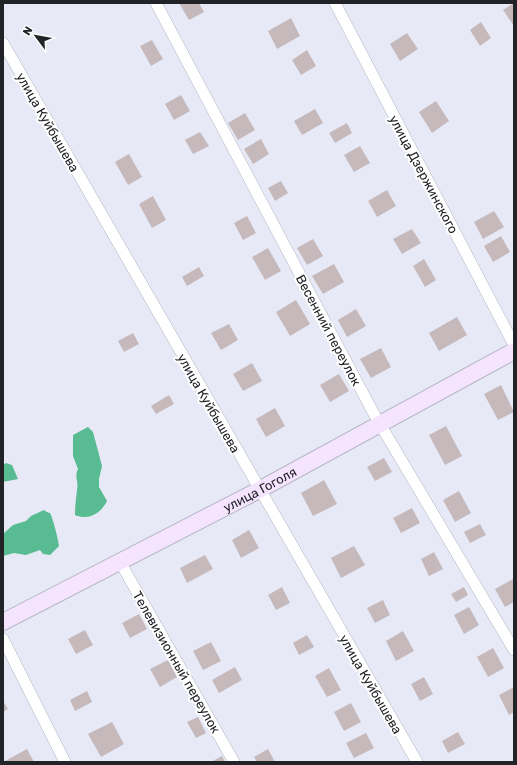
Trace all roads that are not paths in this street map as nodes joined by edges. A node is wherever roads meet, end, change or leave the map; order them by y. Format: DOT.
graph roads {
  1 [pos="156,3"];
  2 [pos="335,3"];
  3 [pos="3,43"];
  4 [pos="514,345"];
  5 [pos="514,351"];
  6 [pos="380,424"];
  7 [pos="258,490"];
  8 [pos="120,562"];
  9 [pos="3,622"];
  10 [pos="3,639"];
  11 [pos="514,650"];
  12 [pos="65,762"];
  13 [pos="234,762"];
  14 [pos="417,762"];
  1 -- 6 [label="street, Весенний переулок"];
  2 -- 4 [label="street, улица Дзержинского"];
  3 -- 7 [label="street, улица Куйбышева"];
  5 -- 6 [label="street, улица Гоголя"];
  6 -- 7 [label="street, улица Гоголя"];
  6 -- 11 [label="street, Весенний переулок"];
  7 -- 8 [label="street, улица Гоголя"];
  7 -- 14 [label="street, улица Куйбышева"];
  8 -- 9 [label="street, улица Гоголя"];
  8 -- 13 [label="street, Телевизионный переулок"];
  10 -- 12 [label="street"];
}
